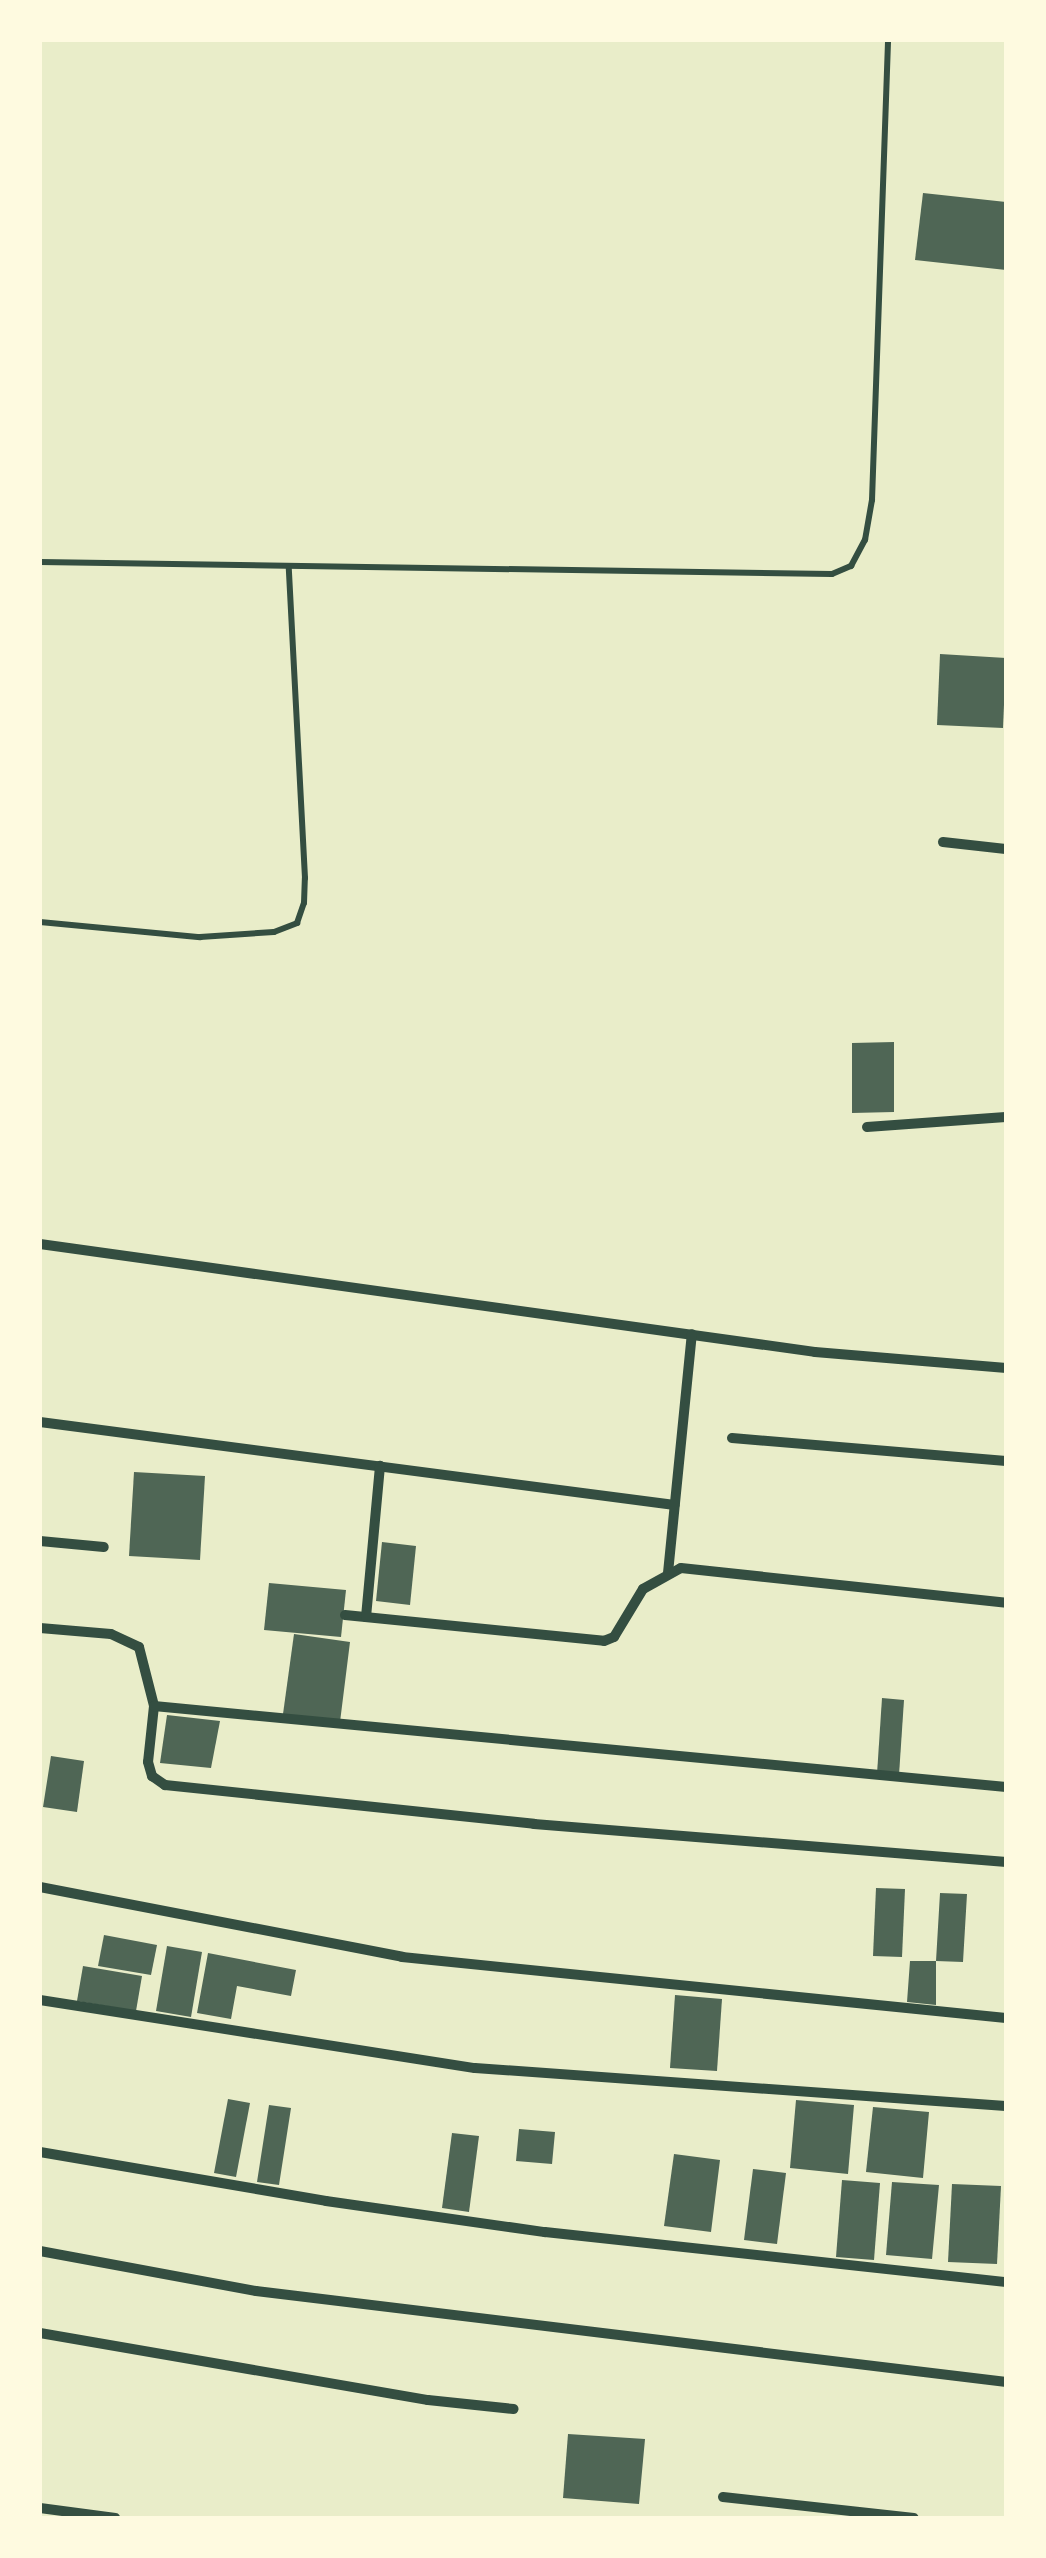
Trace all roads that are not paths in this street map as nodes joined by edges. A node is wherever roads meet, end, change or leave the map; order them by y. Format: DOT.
graph roads {
  1 [pos="888,40"];
  2 [pos="40,562"];
  3 [pos="289,568"];
  4 [pos="943,842"];
  5 [pos="1006,849"];
  6 [pos="40,922"];
  7 [pos="1006,1117"];
  8 [pos="867,1127"];
  9 [pos="40,1244"];
  10 [pos="692,1334"];
  11 [pos="1006,1368"];
  12 [pos="40,1422"];
  13 [pos="732,1438"];
  14 [pos="1006,1461"];
  15 [pos="380,1466"];
  16 [pos="675,1505"];
  17 [pos="40,1541"];
  18 [pos="104,1547"];
  19 [pos="668,1573"];
  20 [pos="1006,1603"];
  21 [pos="345,1616"];
  22 [pos="366,1618"];
  23 [pos="40,1628"];
  24 [pos="154,1706"];
  25 [pos="1006,1787"];
  26 [pos="1006,1862"];
  27 [pos="40,1887"];
  28 [pos="40,2000"];
  29 [pos="1006,2018"];
  30 [pos="1006,2106"];
  31 [pos="40,2152"];
  32 [pos="40,2251"];
  33 [pos="1006,2282"];
  34 [pos="40,2333"];
  35 [pos="1006,2382"];
  36 [pos="514,2409"];
  37 [pos="723,2497"];
  38 [pos="40,2508"];
  39 [pos="115,2518"];
  40 [pos="914,2518"];
  1 -- 3 [label="lane"];
  2 -- 3 [label="lane"];
  3 -- 6 [label="lane"];
  4 -- 5 [label="street"];
  7 -- 8 [label="street"];
  9 -- 10 [label="street"];
  10 -- 11 [label="street"];
  10 -- 16 [label="street"];
  12 -- 15 [label="street"];
  13 -- 14 [label="street"];
  15 -- 16 [label="street"];
  15 -- 22 [label="street"];
  16 -- 19 [label="street"];
  17 -- 18 [label="street"];
  19 -- 20 [label="street"];
  19 -- 22 [label="street"];
  21 -- 22 [label="street"];
  23 -- 24 [label="street"];
  24 -- 25 [label="street"];
  24 -- 26 [label="street"];
  27 -- 29 [label="street"];
  28 -- 30 [label="street"];
  31 -- 33 [label="street"];
  32 -- 35 [label="street"];
  34 -- 36 [label="street"];
  37 -- 40 [label="street"];
  38 -- 39 [label="street"];
}
